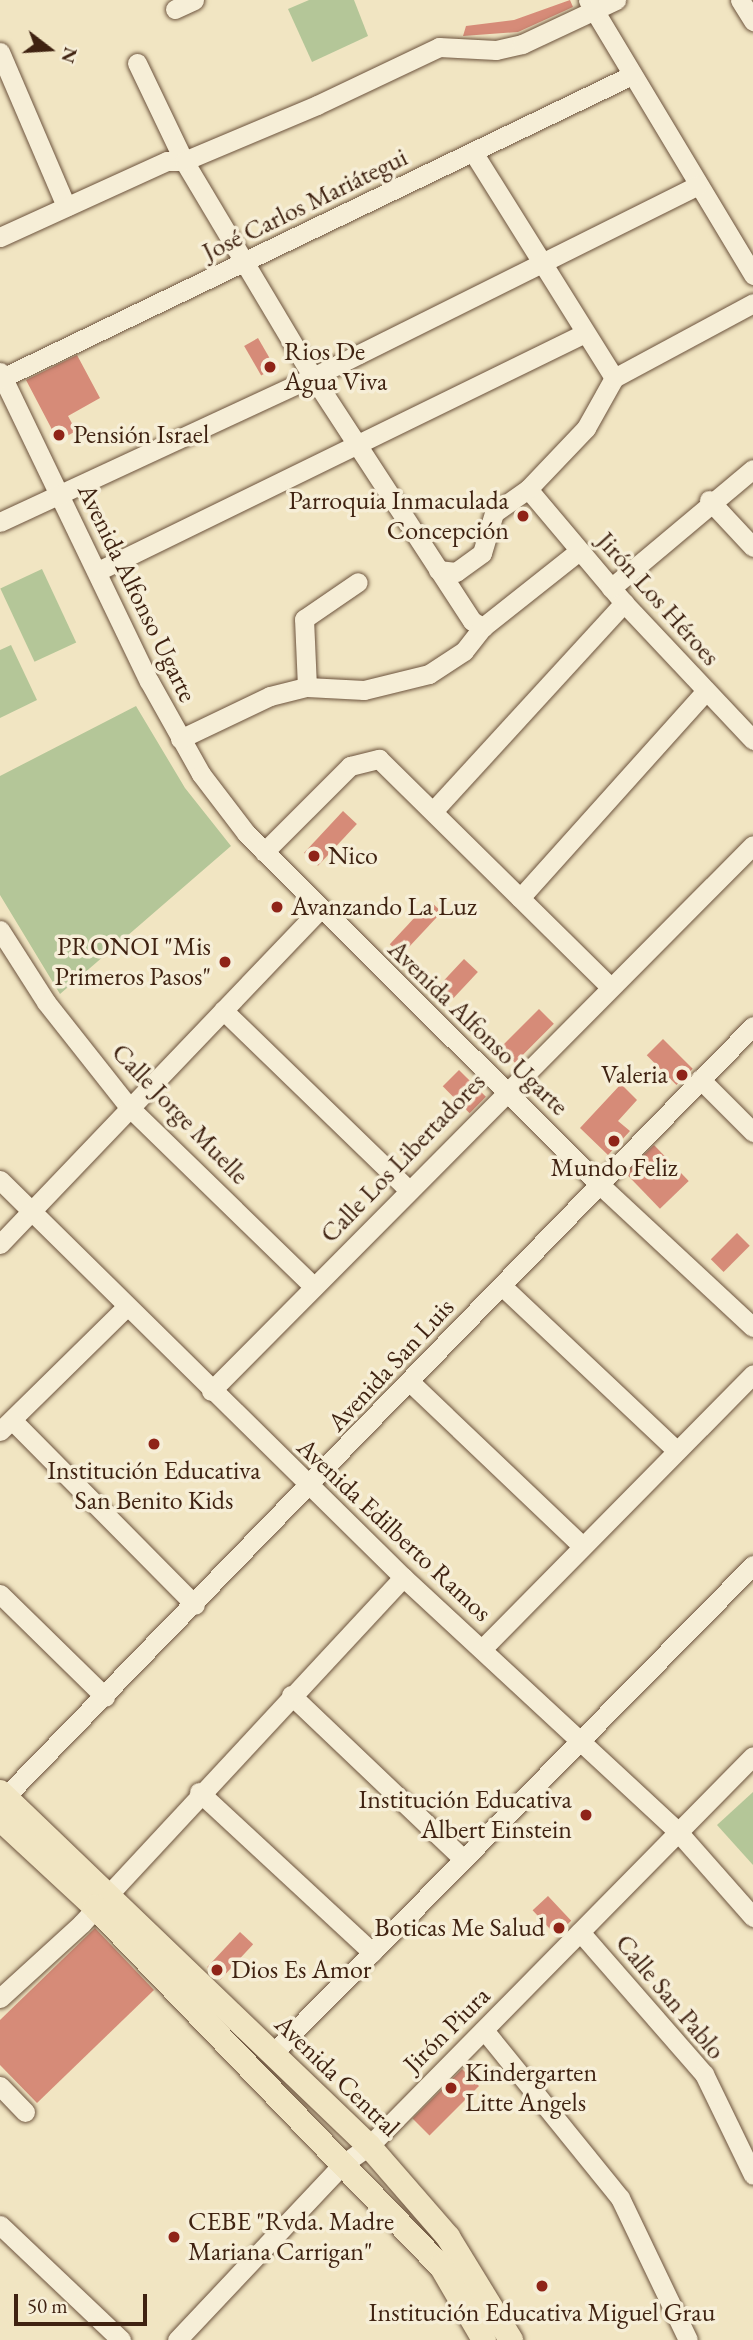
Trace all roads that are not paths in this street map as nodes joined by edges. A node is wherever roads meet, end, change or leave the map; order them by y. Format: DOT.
graph roads {
  1 [pos="194,0"];
  2 [pos="616,0"];
  3 [pos="591,4"];
  4 [pos="175,9"];
  5 [pos="0,52"];
  6 [pos="137,63"];
  7 [pos="632,75"];
  8 [pos="473,152"];
  9 [pos="184,160"];
  10 [pos="698,185"];
  11 [pos="66,206"];
  12 [pos="0,237"];
  13 [pos="540,264"];
  14 [pos="246,265"];
  15 [pos="753,275"];
  16 [pos="753,303"];
  17 [pos="583,334"];
  18 [pos="1,376"];
  19 [pos="313,377"];
  20 [pos="614,378"];
  21 [pos="358,444"];
  22 [pos="753,469"];
  23 [pos="528,489"];
  24 [pos="61,497"];
  25 [pos="709,500"];
  26 [pos="0,522"];
  27 [pos="753,547"];
  28 [pos="579,551"];
  29 [pos="100,570"];
  30 [pos="438,570"];
  31 [pos="358,582"];
  32 [pos="617,596"];
  33 [pos="483,627"];
  34 [pos="307,687"];
  35 [pos="706,691"];
  36 [pos="180,738"];
  37 [pos="753,740"];
  38 [pos="435,809"];
  39 [pos="753,845"];
  40 [pos="264,852"];
  41 [pos="520,898"];
  42 [pos="320,909"];
  43 [pos="0,930"];
  44 [pos="608,986"];
  45 [pos="223,1010"];
  46 [pos="753,1026"];
  47 [pos="700,1079"];
  48 [pos="506,1091"];
  49 [pos="129,1107"];
  50 [pos="753,1132"];
  51 [pos="0,1180"];
  52 [pos="599,1184"];
  53 [pos="409,1190"];
  54 [pos="33,1211"];
  55 [pos="0,1244"];
  56 [pos="502,1286"];
  57 [pos="314,1287"];
  58 [pos="127,1306"];
  59 [pos="753,1327"];
  60 [pos="753,1374"];
  61 [pos="410,1382"];
  62 [pos="211,1391"];
  63 [pos="6,1425"];
  64 [pos="674,1448"];
  65 [pos="311,1488"];
  66 [pos="581,1545"];
  67 [pos="753,1565"];
  68 [pos="403,1577"];
  69 [pos="0,1594"];
  70 [pos="195,1605"];
  71 [pos="482,1649"];
  72 [pos="291,1695"];
  73 [pos="104,1697"];
  74 [pos="580,1741"];
  75 [pos="753,1756"];
  76 [pos="200,1792"];
  77 [pos="2,1803"];
  78 [pos="679,1833"];
  79 [pos="463,1859"];
  80 [pos="99,1899"];
  81 [pos="753,1917"];
  82 [pos="580,1932"];
  83 [pos="372,1952"];
  84 [pos="0,1998"];
  85 [pos="484,2030"];
  86 [pos="272,2054"];
  87 [pos="0,2087"];
  88 [pos="25,2112"];
  89 [pos="369,2146"];
  90 [pos="343,2164"];
  91 [pos="753,2175"];
  92 [pos="0,2225"];
  93 [pos="121,2340"];
  94 [pos="177,2340"];
  95 [pos="484,2340"];
  96 [pos="511,2340"];
  97 [pos="688,2340"];
  1 -- 4 [label="street"];
  2 -- 3 [label="street"];
  3 -- 7 [label="street"];
  3 -- 9 [label="street"];
  5 -- 11 [label="street"];
  6 -- 9 [label="street"];
  7 -- 8 [label="street, José Carlos Mariátegui"];
  7 -- 10 [label="street"];
  8 -- 13 [label="street"];
  8 -- 14 [label="street, José Carlos Mariátegui"];
  9 -- 11 [label="street"];
  9 -- 14 [label="street"];
  10 -- 13 [label="street"];
  10 -- 15 [label="street"];
  11 -- 12 [label="street"];
  13 -- 17 [label="street"];
  13 -- 19 [label="street"];
  14 -- 18 [label="street, José Carlos Mariátegui"];
  14 -- 19 [label="street"];
  16 -- 20 [label="street"];
  17 -- 20 [label="street"];
  17 -- 21 [label="street"];
  18 -- 24 [label="street, Avenida Alfonso Ugarte"];
  19 -- 21 [label="street"];
  19 -- 24 [label="street"];
  20 -- 23 [label="street"];
  21 -- 29 [label="street"];
  21 -- 30 [label="street"];
  22 -- 25 [label="street"];
  23 -- 28 [label="street, Jirón Los Héroes"];
  23 -- 30 [label="street"];
  24 -- 26 [label="street"];
  24 -- 29 [label="street, Avenida Alfonso Ugarte"];
  25 -- 27 [label="street"];
  25 -- 32 [label="street"];
  28 -- 32 [label="street, Jirón Los Héroes"];
  28 -- 33 [label="street"];
  29 -- 36 [label="street, Avenida Alfonso Ugarte"];
  30 -- 33 [label="street"];
  31 -- 34 [label="street"];
  32 -- 35 [label="street, Jirón Los Héroes"];
  32 -- 38 [label="street"];
  33 -- 34 [label="street"];
  34 -- 36 [label="street"];
  35 -- 37 [label="street, Jirón Los Héroes"];
  35 -- 41 [label="street"];
  36 -- 40 [label="street, Avenida Alfonso Ugarte"];
  38 -- 40 [label="street"];
  38 -- 41 [label="street"];
  39 -- 44 [label="street, Calle Los Libertadores"];
  40 -- 42 [label="street, Avenida Alfonso Ugarte"];
  41 -- 44 [label="street"];
  42 -- 45 [label="street"];
  42 -- 48 [label="street, Avenida Alfonso Ugarte"];
  43 -- 49 [label="street, Calle Jorge Muelle"];
  44 -- 48 [label="street, Calle Los Libertadores"];
  45 -- 49 [label="street"];
  45 -- 53 [label="street"];
  46 -- 47 [label="street, Avenida San Luis"];
  47 -- 50 [label="street"];
  47 -- 52 [label="street, Avenida San Luis"];
  48 -- 52 [label="street, Avenida Alfonso Ugarte"];
  48 -- 53 [label="street, Calle Los Libertadores"];
  49 -- 54 [label="street"];
  49 -- 57 [label="street, Calle Jorge Muelle"];
  51 -- 54 [label="street, Avenida Edilberto Ramos"];
  52 -- 56 [label="street, Avenida San Luis"];
  52 -- 59 [label="street, Avenida Alfonso Ugarte"];
  53 -- 57 [label="street, Calle Los Libertadores"];
  54 -- 55 [label="street"];
  54 -- 58 [label="street, Avenida Edilberto Ramos"];
  56 -- 61 [label="street, Avenida San Luis"];
  56 -- 64 [label="street"];
  57 -- 62 [label="street, Calle Los Libertadores"];
  58 -- 62 [label="street, Avenida Edilberto Ramos"];
  58 -- 63 [label="street"];
  60 -- 64 [label="street"];
  61 -- 65 [label="street, Avenida San Luis"];
  61 -- 66 [label="street"];
  62 -- 65 [label="street, Avenida Edilberto Ramos"];
  63 -- 70 [label="street"];
  64 -- 66 [label="street"];
  65 -- 68 [label="street, Avenida Edilberto Ramos"];
  65 -- 70 [label="street, Avenida San Luis"];
  66 -- 71 [label="street"];
  67 -- 74 [label="street"];
  68 -- 71 [label="street, Avenida Edilberto Ramos"];
  68 -- 72 [label="street"];
  69 -- 73 [label="street"];
  70 -- 73 [label="street, Avenida San Luis"];
  71 -- 74 [label="street, Avenida Edilberto Ramos"];
  72 -- 76 [label="street"];
  72 -- 79 [label="street"];
  73 -- 77 [label="street, Avenida San Luis"];
  74 -- 78 [label="street, Avenida Edilberto Ramos"];
  74 -- 79 [label="street"];
  75 -- 78 [label="street, Jirón Piura"];
  76 -- 80 [label="street"];
  76 -- 83 [label="street"];
  77 -- 80 [label="main road, Avenida Central"];
  78 -- 81 [label="street, Avenida Edilberto Ramos"];
  78 -- 82 [label="street, Jirón Piura"];
  79 -- 83 [label="street"];
  80 -- 84 [label="street"];
  80 -- 86 [label="main road, Avenida Central"];
  80 -- 90 [label="main road, Avenida Central"];
  82 -- 85 [label="street, Jirón Piura"];
  82 -- 91 [label="street, Calle San Pablo"];
  83 -- 86 [label="street"];
  85 -- 89 [label="street, Jirón Piura"];
  85 -- 97 [label="street"];
  86 -- 89 [label="main road, Avenida Central"];
  87 -- 88 [label="street"];
  89 -- 90 [label="street, Jirón Piura"];
  89 -- 96 [label="main road, Avenida Central"];
  90 -- 94 [label="street, Jirón Piura"];
  90 -- 95 [label="main road, Avenida Central"];
  92 -- 93 [label="street"];
}
